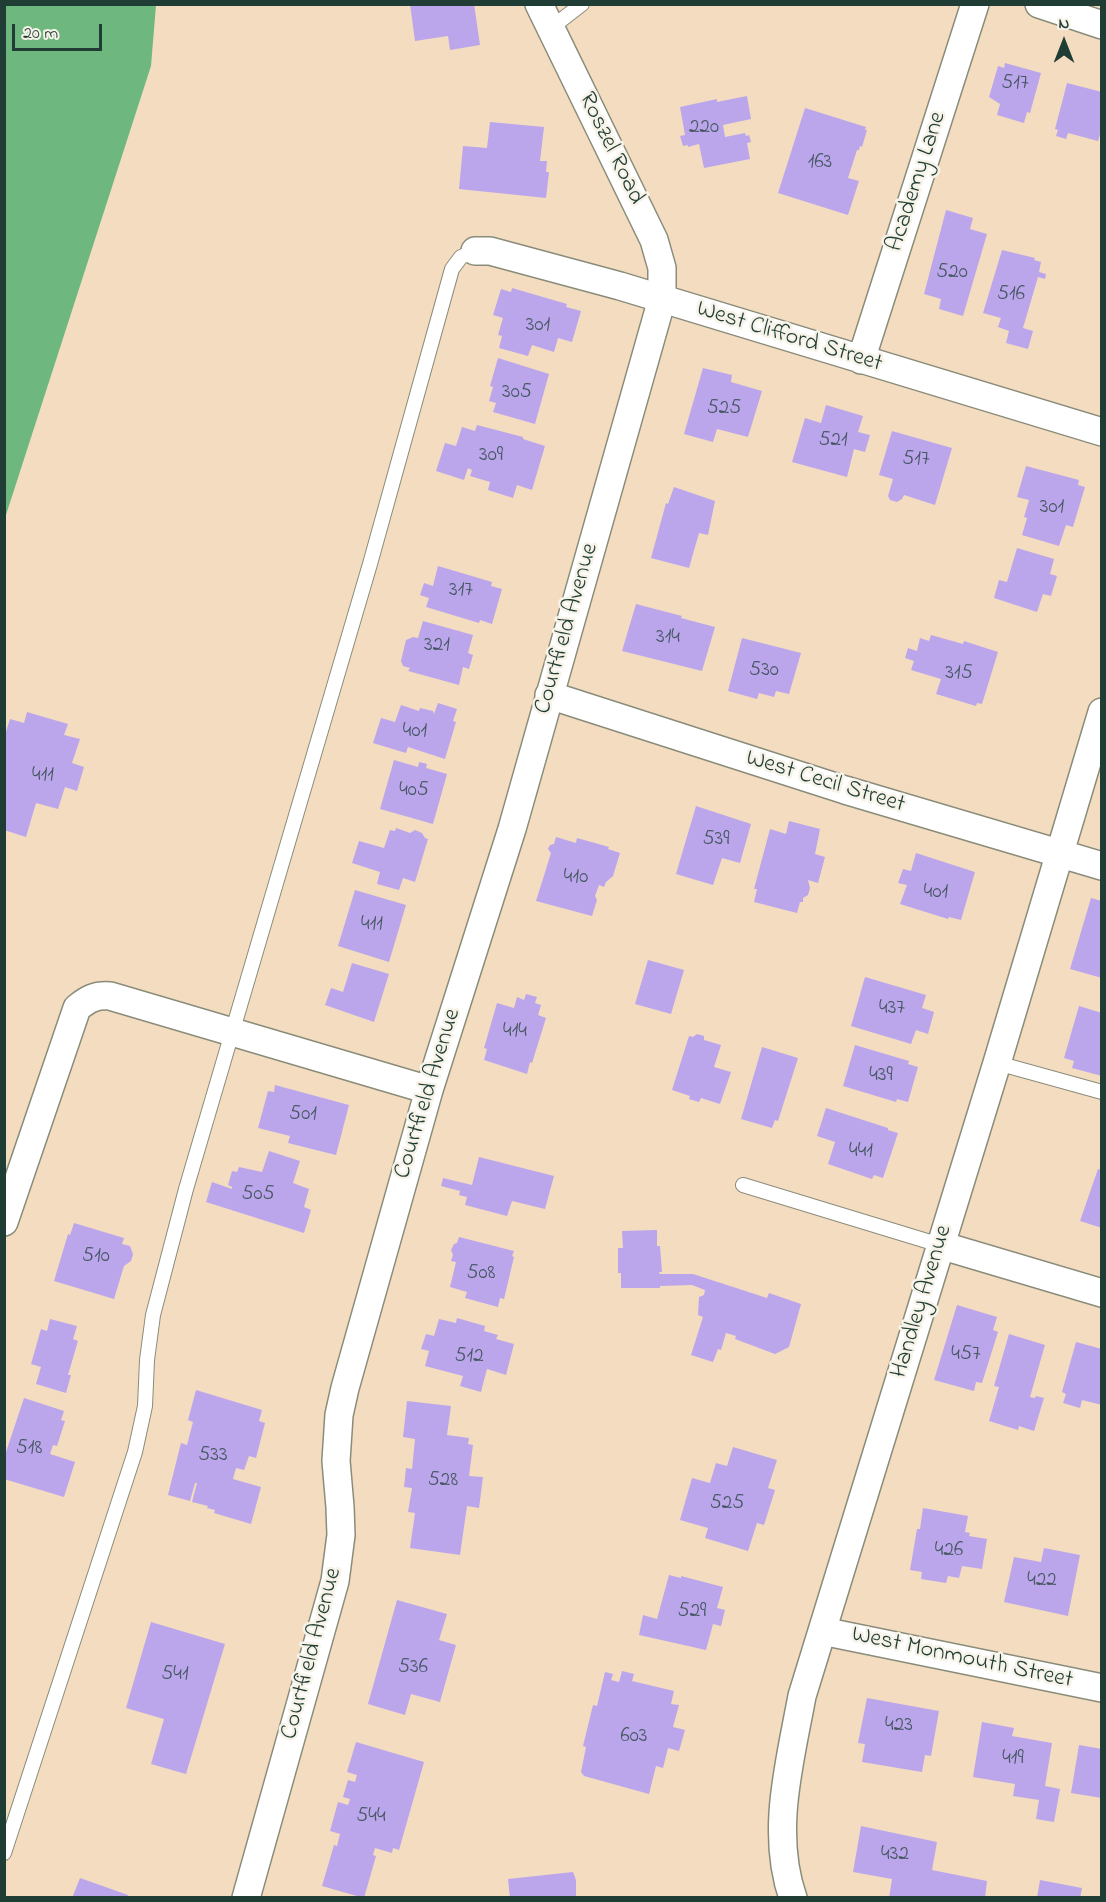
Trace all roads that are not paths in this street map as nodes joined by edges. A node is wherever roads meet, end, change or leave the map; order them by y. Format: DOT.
graph roads {
  1 [pos="582,4"];
  2 [pos="975,4"];
  3 [pos="1039,4"];
  4 [pos="545,16"];
  5 [pos="1101,25"];
  6 [pos="475,251"];
  7 [pos="662,299"];
  8 [pos="861,360"];
  9 [pos="1101,432"];
  10 [pos="549,695"];
  11 [pos="1101,712"];
  12 [pos="1060,854"];
  13 [pos="1101,866"];
  14 [pos="234,1031"];
  15 [pos="997,1063"];
  16 [pos="429,1090"];
  17 [pos="1101,1092"];
  18 [pos="743,1185"];
  19 [pos="4,1222"];
  20 [pos="940,1245"];
  21 [pos="1101,1293"];
  22 [pos="822,1631"];
  23 [pos="1101,1688"];
  24 [pos="4,1853"];
  25 [pos="246,1898"];
  26 [pos="793,1898"];
  1 -- 4 [label="lane"];
  2 -- 8 [label="street, Academy Lane"];
  3 -- 5 [label="street"];
  4 -- 7 [label="street, Roszel Road"];
  6 -- 7 [label="street, West Clifford Street"];
  6 -- 14 [label="lane"];
  7 -- 8 [label="street, West Clifford Street"];
  7 -- 10 [label="street, Courtfield Avenue"];
  8 -- 9 [label="street, West Clifford Street"];
  10 -- 12 [label="street, West Cecil Street"];
  10 -- 16 [label="street, Courtfield Avenue"];
  11 -- 12 [label="street, Handley Avenue"];
  12 -- 13 [label="street, West Cecil Street"];
  12 -- 15 [label="street, Handley Avenue"];
  14 -- 16 [label="street"];
  14 -- 19 [label="street"];
  14 -- 24 [label="lane"];
  15 -- 17 [label="lane"];
  15 -- 20 [label="street, Handley Avenue"];
  16 -- 25 [label="street, Courtfield Avenue"];
  18 -- 20 [label="lane"];
  20 -- 21 [label="street"];
  20 -- 22 [label="street, Handley Avenue"];
  22 -- 23 [label="street, West Monmouth Street"];
  22 -- 26 [label="street, Handley Avenue"];
}
